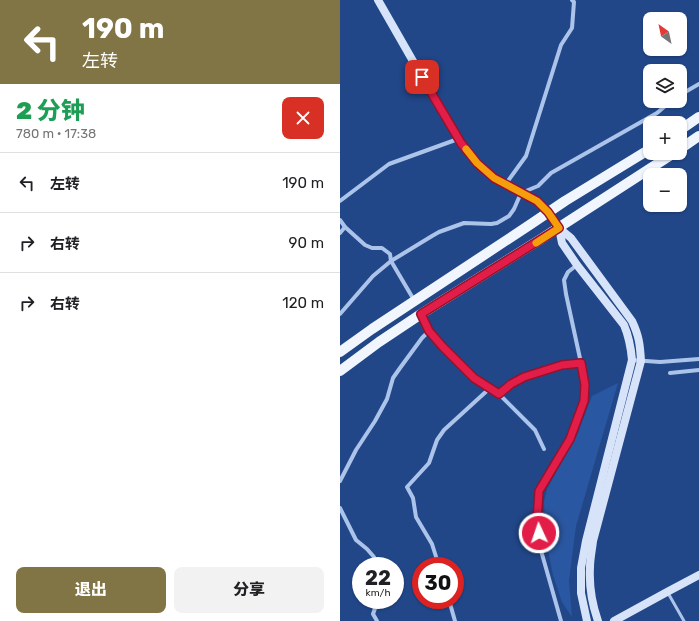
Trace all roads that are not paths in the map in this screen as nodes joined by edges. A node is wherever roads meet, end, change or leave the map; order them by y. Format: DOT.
graph roads {
  1 [pos="378,0"];
  2 [pos="572,0"];
  3 [pos="699,84"];
  4 [pos="687,91"];
  5 [pos="663,108"];
  6 [pos="699,118"];
  7 [pos="687,126"];
  8 [pos="699,136"];
  9 [pos="458,139"];
  10 [pos="687,144"];
  11 [pos="643,153"];
  12 [pos="663,160"];
  13 [pos="505,185"];
  14 [pos="521,193"];
  15 [pos="340,201"];
  16 [pos="548,212"];
  17 [pos="340,220"];
  18 [pos="345,227"];
  19 [pos="559,228"];
  20 [pos="340,233"];
  21 [pos="391,260"];
  22 [pos="577,265"];
  23 [pos="414,301"];
  24 [pos="340,314"];
  25 [pos="421,314"];
  26 [pos="429,331"];
  27 [pos="340,352"];
  28 [pos="699,359"];
  29 [pos="632,360"];
  30 [pos="641,361"];
  31 [pos="581,363"];
  32 [pos="699,370"];
  33 [pos="340,371"];
  34 [pos="670,373"];
  35 [pos="490,388"];
  36 [pos="499,394"];
  37 [pos="544,449"];
  38 [pos="340,481"];
  39 [pos="340,508"];
  40 [pos="374,557"];
  41 [pos="436,557"];
  42 [pos="699,575"];
  43 [pos="667,592"];
  44 [pos="375,609"];
  45 [pos="452,609"];
  46 [pos="377,621"];
  47 [pos="455,621"];
  48 [pos="561,621"];
  49 [pos="586,621"];
  50 [pos="598,621"];
  51 [pos="614,621"];
  52 [pos="684,621"];
  1 -- 9 [label="main road"];
  2 -- 13 [label="street"];
  3 -- 4 [label="street"];
  5 -- 14 [label="street"];
  6 -- 7 [label="main road"];
  8 -- 10 [label="main road"];
  9 -- 13 [label="main road"];
  9 -- 15 [label="street"];
  11 -- 16 [label="main road"];
  12 -- 19 [label="main road"];
  13 -- 14 [label="main road"];
  14 -- 16 [label="main road"];
  14 -- 21 [label="street"];
  16 -- 19 [label="main road"];
  16 -- 23 [label="main road"];
  17 -- 18 [label="street"];
  18 -- 20 [label="street"];
  18 -- 21 [label="street"];
  19 -- 22 [label="main road"];
  19 -- 25 [label="main road"];
  19 -- 30 [label="main road"];
  21 -- 23 [label="street"];
  21 -- 24 [label="street"];
  22 -- 29 [label="main road"];
  22 -- 31 [label="street"];
  23 -- 27 [label="main road"];
  25 -- 26 [label="street"];
  25 -- 33 [label="main road"];
  26 -- 35 [label="street"];
  26 -- 38 [label="street"];
  28 -- 30 [label="street"];
  29 -- 30 [label="street"];
  29 -- 49 [label="main road"];
  30 -- 50 [label="main road"];
  31 -- 36 [label="street"];
  31 -- 48 [label="street"];
  32 -- 34 [label="street"];
  35 -- 36 [label="street"];
  35 -- 41 [label="street"];
  36 -- 37 [label="street"];
  39 -- 40 [label="street"];
  42 -- 43 [label="main road"];
  43 -- 51 [label="main road"];
  43 -- 52 [label="lane"];
  44 -- 46 [label="street"];
  45 -- 47 [label="street"];
}
